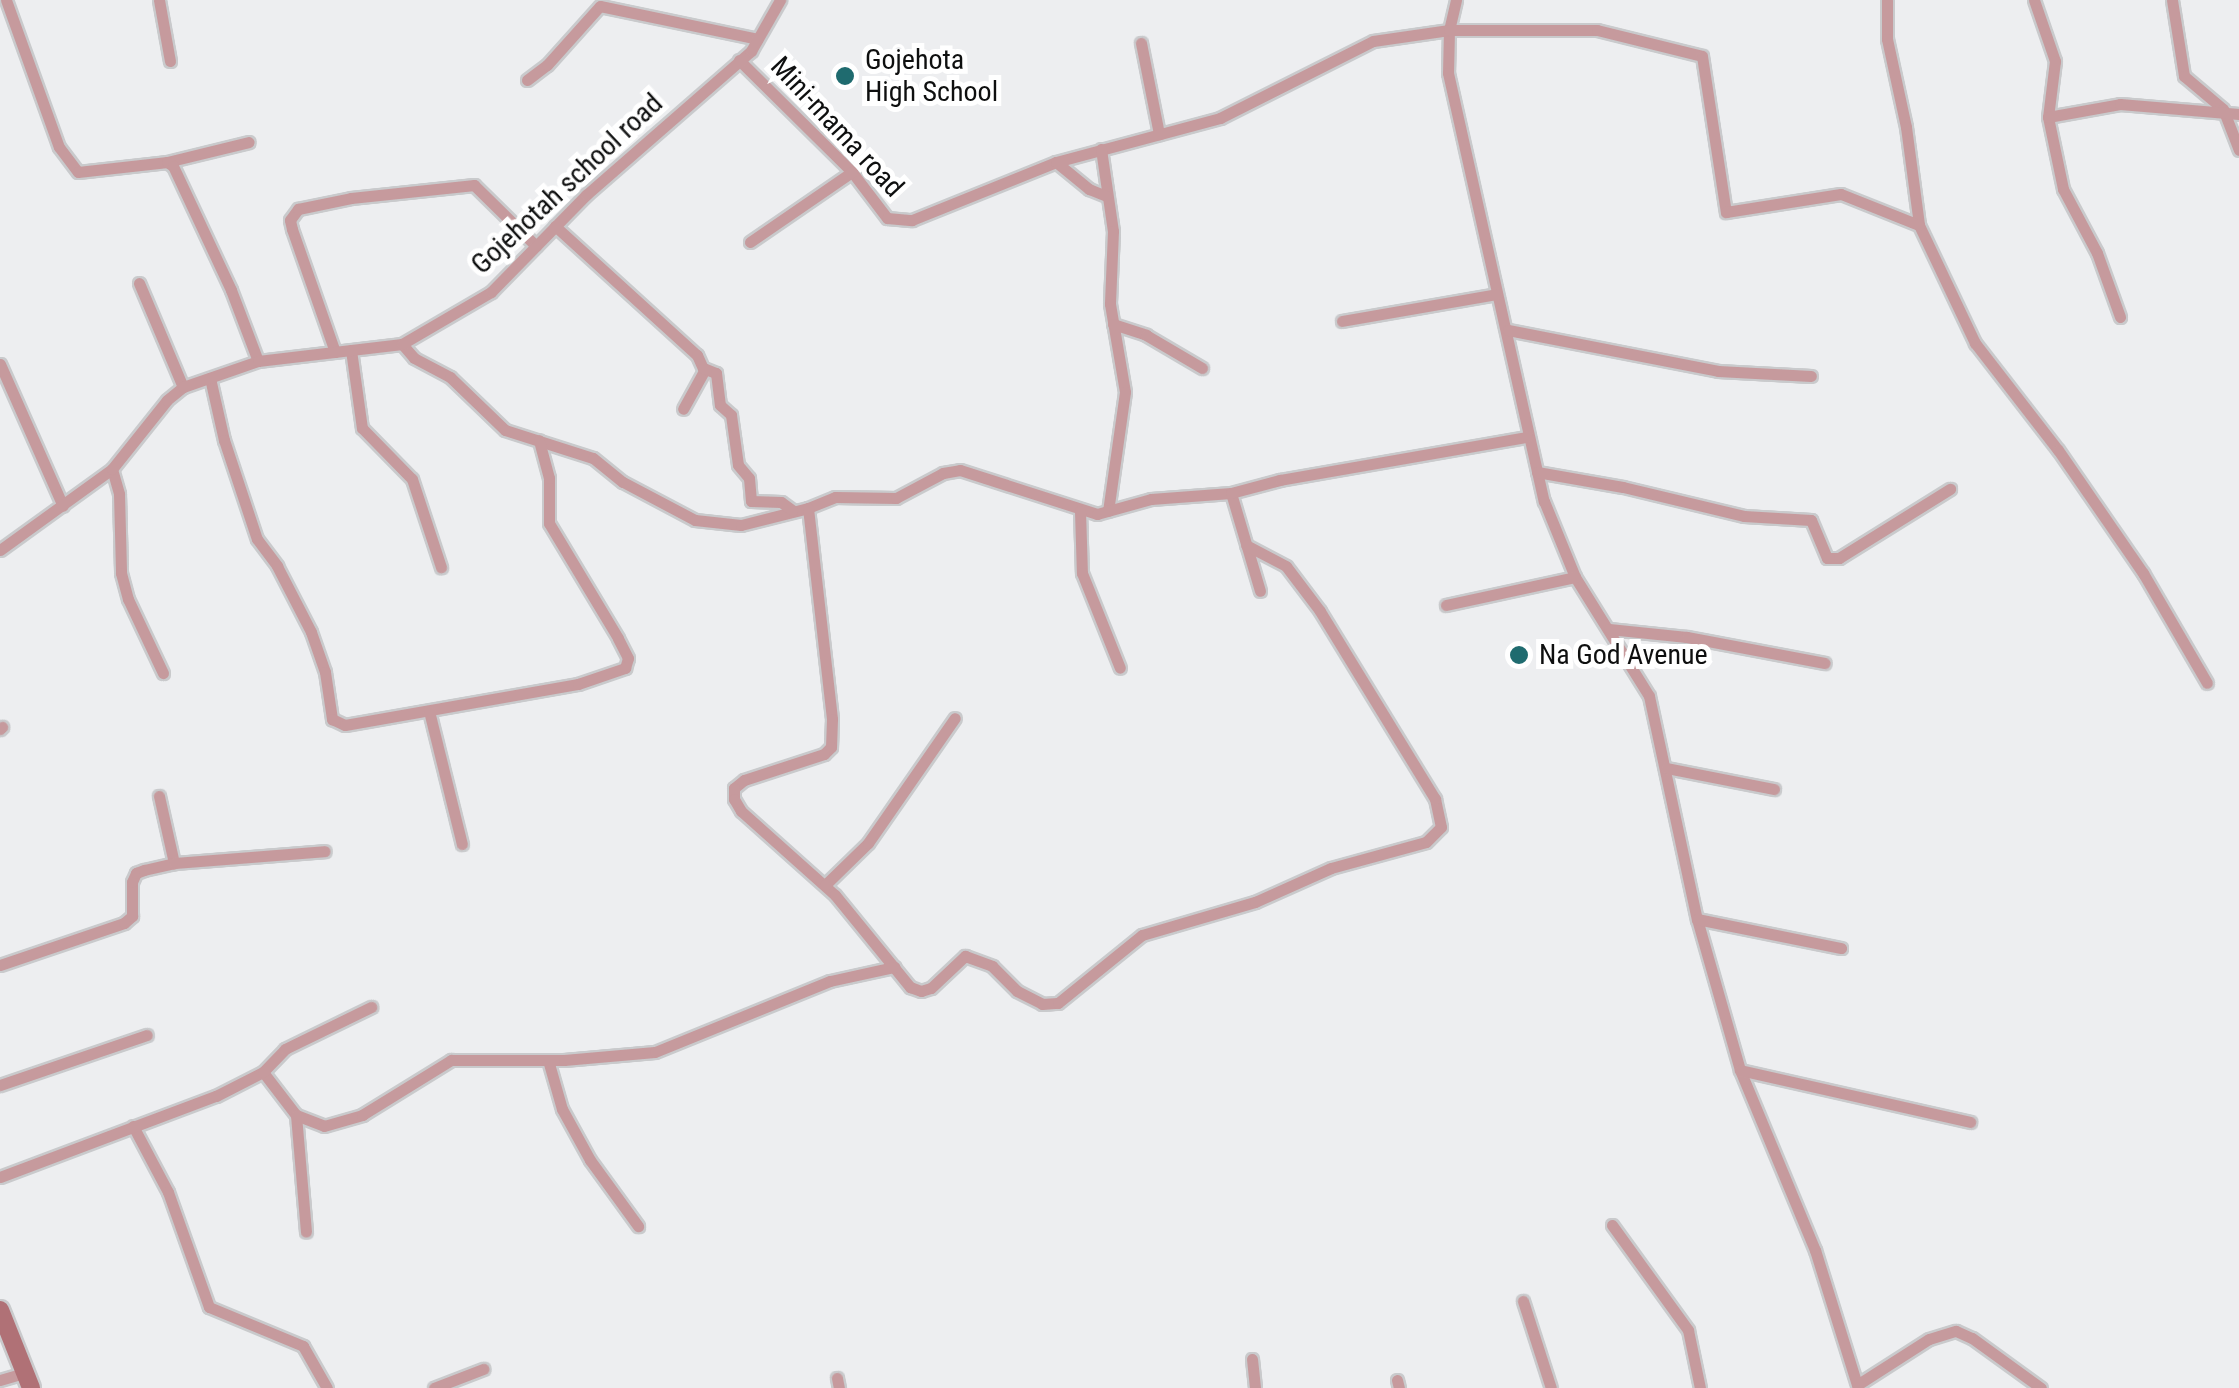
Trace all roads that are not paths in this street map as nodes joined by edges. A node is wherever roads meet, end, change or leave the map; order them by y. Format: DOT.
graph roads {
  1 [pos="6,0"];
  2 [pos="159,0"];
  3 [pos="780,0"];
  4 [pos="1456,0"];
  5 [pos="1887,0"];
  6 [pos="2034,0"];
  7 [pos="2172,0"];
  8 [pos="1449,30"];
  9 [pos="758,38"];
  10 [pos="1141,43"];
  11 [pos="739,60"];
  12 [pos="170,61"];
  13 [pos="527,80"];
  14 [pos="2223,110"];
  15 [pos="2239,114"];
  16 [pos="2048,117"];
  17 [pos="1159,134"];
  18 [pos="249,142"];
  19 [pos="1101,149"];
  20 [pos="2239,150"];
  21 [pos="168,162"];
  22 [pos="1056,162"];
  23 [pos="852,172"];
  24 [pos="1106,196"];
  25 [pos="1919,225"];
  26 [pos="556,226"];
  27 [pos="750,242"];
  28 [pos="536,246"];
  29 [pos="139,283"];
  30 [pos="1497,294"];
  31 [pos="2120,317"];
  32 [pos="1342,322"];
  33 [pos="1114,324"];
  34 [pos="1508,330"];
  35 [pos="402,344"];
  36 [pos="352,350"];
  37 [pos="335,352"];
  38 [pos="258,361"];
  39 [pos="0,364"];
  40 [pos="703,368"];
  41 [pos="1202,368"];
  42 [pos="1811,376"];
  43 [pos="210,378"];
  44 [pos="183,387"];
  45 [pos="683,408"];
  46 [pos="1527,437"];
  47 [pos="539,440"];
  48 [pos="112,469"];
  49 [pos="1537,472"];
  50 [pos="1950,488"];
  51 [pos="1231,493"];
  52 [pos="63,506"];
  53 [pos="808,508"];
  54 [pos="792,510"];
  55 [pos="1080,511"];
  56 [pos="1108,511"];
  57 [pos="1246,545"];
  58 [pos="0,550"];
  59 [pos="441,567"];
  60 [pos="1576,578"];
  61 [pos="1260,591"];
  62 [pos="1446,605"];
  63 [pos="1609,630"];
  64 [pos="1825,663"];
  65 [pos="1120,668"];
  66 [pos="164,672"];
  67 [pos="2208,683"];
  68 [pos="428,711"];
  69 [pos="955,718"];
  70 [pos="1666,768"];
  71 [pos="1774,790"];
  72 [pos="159,796"];
  73 [pos="462,844"];
  74 [pos="324,851"];
  75 [pos="174,863"];
  76 [pos="825,886"];
  77 [pos="1696,919"];
  78 [pos="1841,948"];
  79 [pos="0,965"];
  80 [pos="894,967"];
  81 [pos="371,1007"];
  82 [pos="146,1035"];
  83 [pos="548,1060"];
  84 [pos="1740,1070"];
  85 [pos="262,1072"];
  86 [pos="0,1085"];
  87 [pos="296,1115"];
  88 [pos="1970,1122"];
  89 [pos="133,1126"];
  90 [pos="0,1176"];
  91 [pos="1612,1225"];
  92 [pos="638,1226"];
  93 [pos="306,1232"];
  94 [pos="1522,1301"];
  95 [pos="0,1310"];
  96 [pos="1252,1359"];
  97 [pos="483,1369"];
  98 [pos="0,1380"];
  99 [pos="28,1380"];
  100 [pos="1855,1387"];
  101 [pos="327,1388"];
  102 [pos="434,1388"];
  103 [pos="1256,1388"];
  104 [pos="1551,1388"];
  105 [pos="1700,1388"];
  106 [pos="2041,1388"];
  1 -- 21 [label="street"];
  2 -- 12 [label="street"];
  3 -- 9 [label="street, Gojehotah school road"];
  4 -- 8 [label="street"];
  5 -- 25 [label="street"];
  6 -- 16 [label="street"];
  7 -- 14 [label="street"];
  8 -- 17 [label="street, Mini-mama road"];
  8 -- 25 [label="street, Mini-mama road"];
  8 -- 30 [label="street"];
  9 -- 11 [label="street, Gojehotah school road"];
  9 -- 13 [label="street"];
  10 -- 17 [label="street"];
  11 -- 23 [label="street, Mini-mama road"];
  11 -- 26 [label="street, Gojehotah school road"];
  14 -- 15 [label="street"];
  14 -- 16 [label="street"];
  14 -- 20 [label="street"];
  16 -- 31 [label="street"];
  17 -- 19 [label="street, Mini-mama road"];
  18 -- 21 [label="street"];
  19 -- 22 [label="street, Mini-mama road"];
  19 -- 24 [label="street"];
  21 -- 38 [label="street"];
  22 -- 23 [label="street, Mini-mama road"];
  22 -- 24 [label="street"];
  23 -- 27 [label="street"];
  24 -- 33 [label="street"];
  25 -- 67 [label="street"];
  26 -- 28 [label="street, Gojehotah school road"];
  26 -- 40 [label="street"];
  28 -- 35 [label="street, Gojehotah school road"];
  28 -- 37 [label="street"];
  29 -- 44 [label="street"];
  30 -- 32 [label="street"];
  30 -- 34 [label="street"];
  33 -- 41 [label="street"];
  33 -- 56 [label="street"];
  34 -- 42 [label="street"];
  34 -- 46 [label="street"];
  35 -- 36 [label="street, Gojehotah school road"];
  35 -- 47 [label="street"];
  36 -- 37 [label="street, Gojehotah school road"];
  36 -- 59 [label="street"];
  37 -- 38 [label="street, Gojehotah school road"];
  38 -- 43 [label="street, Gojehotah school road"];
  39 -- 52 [label="street"];
  40 -- 45 [label="street"];
  40 -- 54 [label="street"];
  43 -- 44 [label="street, Gojehotah school road"];
  43 -- 68 [label="street"];
  44 -- 48 [label="street, Gojehotah school road"];
  46 -- 49 [label="street"];
  46 -- 51 [label="street"];
  47 -- 54 [label="street"];
  47 -- 68 [label="street"];
  48 -- 52 [label="street, Gojehotah school road"];
  48 -- 66 [label="street"];
  49 -- 50 [label="street"];
  49 -- 60 [label="street"];
  51 -- 56 [label="street"];
  51 -- 57 [label="street"];
  52 -- 58 [label="street, Gojehotah school road"];
  53 -- 54 [label="street"];
  53 -- 55 [label="street"];
  53 -- 76 [label="street"];
  55 -- 56 [label="street"];
  55 -- 65 [label="street"];
  57 -- 61 [label="street"];
  57 -- 80 [label="street"];
  60 -- 62 [label="street"];
  60 -- 63 [label="street"];
  63 -- 64 [label="street"];
  63 -- 70 [label="street"];
  68 -- 73 [label="street"];
  69 -- 76 [label="street"];
  70 -- 71 [label="street"];
  70 -- 77 [label="street"];
  72 -- 75 [label="street"];
  74 -- 75 [label="street"];
  75 -- 79 [label="street"];
  76 -- 80 [label="street"];
  77 -- 78 [label="street"];
  77 -- 84 [label="street"];
  80 -- 83 [label="street"];
  81 -- 85 [label="street"];
  82 -- 86 [label="street"];
  83 -- 87 [label="street"];
  83 -- 92 [label="street"];
  84 -- 88 [label="street"];
  84 -- 100 [label="street"];
  85 -- 87 [label="street"];
  85 -- 89 [label="street"];
  87 -- 93 [label="street"];
  89 -- 90 [label="street"];
  89 -- 101 [label="street"];
  91 -- 105 [label="street"];
  94 -- 104 [label="street"];
  95 -- 99 [label="street"];
  96 -- 103 [label="street"];
  97 -- 102 [label="street"];
  98 -- 99 [label="street"];
  100 -- 106 [label="street"];
}
